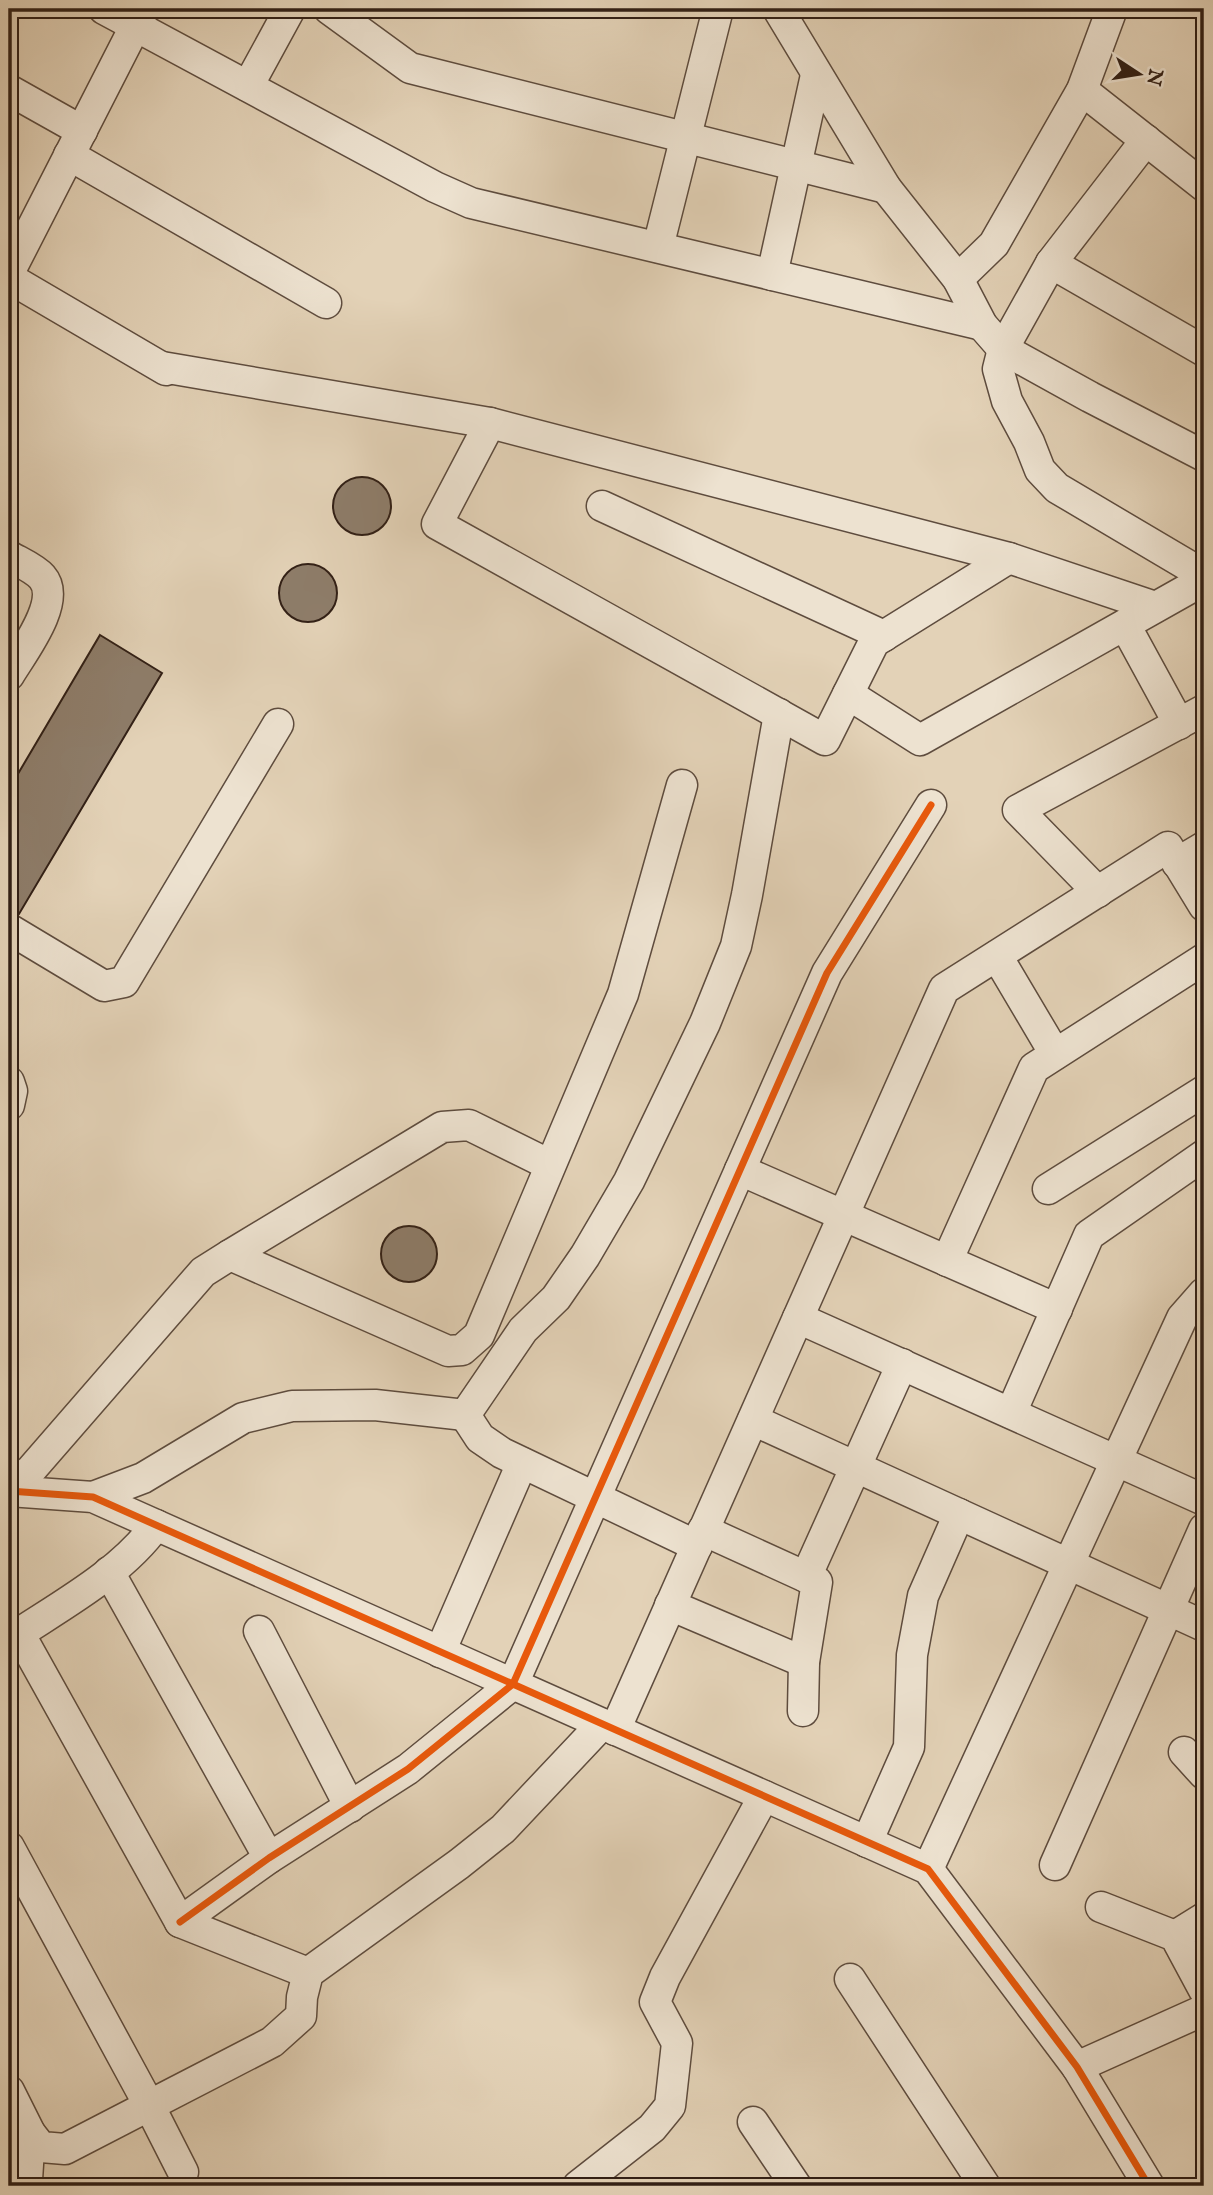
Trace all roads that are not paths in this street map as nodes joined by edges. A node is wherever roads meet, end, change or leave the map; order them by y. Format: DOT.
graph roads {
  1 [pos="104,9"];
  2 [pos="290,9"];
  3 [pos="329,9"];
  4 [pos="718,9"];
  5 [pos="778,9"];
  6 [pos="1112,9"];
  7 [pos="140,17"];
  8 [pos="816,75"];
  9 [pos="248,86"];
  10 [pos="9,90"];
  11 [pos="1082,90"];
  12 [pos="685,138"];
  13 [pos="1146,140"];
  14 [pos="76,143"];
  15 [pos="796,166"];
  16 [pos="1204,185"];
  17 [pos="886,188"];
  18 [pos="658,247"];
  19 [pos="1051,263"];
  20 [pos="772,275"];
  21 [pos="9,276"];
  22 [pos="958,279"];
  23 [pos="326,303"];
  24 [pos="982,325"];
  25 [pos="1003,349"];
  26 [pos="1204,351"];
  27 [pos="489,423"];
  28 [pos="1204,456"];
  29 [pos="602,506"];
  30 [pos="9,556"];
  31 [pos="1009,558"];
  32 [pos="1204,575"];
  33 [pos="1204,580"];
  34 [pos="1155,607"];
  35 [pos="1125,625"];
  36 [pos="884,636"];
  37 [pos="9,676"];
  38 [pos="848,694"];
  39 [pos="779,714"];
  40 [pos="1191,717"];
  41 [pos="278,724"];
  42 [pos="682,785"];
  43 [pos="930,806"];
  44 [pos="1204,847"];
  45 [pos="1177,863"];
  46 [pos="1098,891"];
  47 [pos="1204,906"];
  48 [pos="9,929"];
  49 [pos="997,956"];
  50 [pos="1204,959"];
  51 [pos="1055,1054"];
  52 [pos="9,1082"];
  53 [pos="1204,1091"];
  54 [pos="9,1105"];
  55 [pos="1204,1155"];
  56 [pos="550,1166"];
  57 [pos="740,1170"];
  58 [pos="1048,1189"];
  59 [pos="844,1215"];
  60 [pos="230,1255"];
  61 [pos="947,1261"];
  62 [pos="1204,1293"];
  63 [pos="1056,1309"];
  64 [pos="798,1318"];
  65 [pos="901,1364"];
  66 [pos="1011,1413"];
  67 [pos="466,1415"];
  68 [pos="753,1420"];
  69 [pos="1116,1460"];
  70 [pos="522,1463"];
  71 [pos="855,1467"];
  72 [pos="9,1488"];
  73 [pos="93,1497"];
  74 [pos="595,1497"];
  75 [pos="1204,1500"];
  76 [pos="959,1514"];
  77 [pos="156,1525"];
  78 [pos="1204,1529"];
  79 [pos="700,1538"];
  80 [pos="1069,1564"];
  81 [pos="109,1572"];
  82 [pos="806,1577"];
  83 [pos="670,1605"];
  84 [pos="1169,1610"];
  85 [pos="1204,1626"];
  86 [pos="259,1631"];
  87 [pos="14,1637"];
  88 [pos="440,1651"];
  89 [pos="804,1662"];
  90 [pos="513,1684"];
  91 [pos="803,1711"];
  92 [pos="609,1727"];
  93 [pos="764,1796"];
  94 [pos="350,1807"];
  95 [pos="867,1842"];
  96 [pos="9,1847"];
  97 [pos="270,1858"];
  98 [pos="1055,1865"];
  99 [pos="928,1869"];
  100 [pos="1101,1907"];
  101 [pos="1204,1918"];
  102 [pos="180,1922"];
  103 [pos="1175,1936"];
  104 [pos="308,1973"];
  105 [pos="850,1979"];
  106 [pos="1204,1990"];
  107 [pos="1204,2010"];
  108 [pos="1077,2067"];
  109 [pos="9,2091"];
  110 [pos="149,2105"];
  111 [pos="753,2122"];
  112 [pos="30,2133"];
  113 [pos="183,2172"];
  114 [pos="1138,2183"];
  115 [pos="29,2186"];
  116 [pos="578,2186"];
  117 [pos="796,2186"];
  118 [pos="985,2186"];
  1 -- 7 [label="street"];
  2 -- 9 [label="street"];
  3 -- 12 [label="street"];
  4 -- 12 [label="street"];
  5 -- 8 [label="street"];
  6 -- 11 [label="street"];
  7 -- 9 [label="street"];
  7 -- 14 [label="street"];
  8 -- 15 [label="street"];
  8 -- 17 [label="street"];
  9 -- 18 [label="street"];
  10 -- 14 [label="street"];
  11 -- 13 [label="street"];
  11 -- 22 [label="street"];
  12 -- 15 [label="street"];
  12 -- 18 [label="street"];
  13 -- 16 [label="street"];
  13 -- 19 [label="street"];
  14 -- 21 [label="street"];
  14 -- 23 [label="street"];
  15 -- 17 [label="street"];
  15 -- 20 [label="street"];
  17 -- 22 [label="street"];
  18 -- 20 [label="street"];
  19 -- 25 [label="street"];
  19 -- 26 [label="street"];
  20 -- 24 [label="street"];
  21 -- 27 [label="street"];
  22 -- 24 [label="street"];
  24 -- 25 [label="street"];
  25 -- 28 [label="street"];
  25 -- 32 [label="street"];
  27 -- 31 [label="street"];
  27 -- 39 [label="street"];
  29 -- 36 [label="street"];
  30 -- 37 [label="street"];
  31 -- 34 [label="street"];
  31 -- 36 [label="street"];
  33 -- 34 [label="street"];
  34 -- 35 [label="street"];
  35 -- 38 [label="street"];
  35 -- 40 [label="street"];
  36 -- 38 [label="street"];
  38 -- 39 [label="street"];
  39 -- 67 [label="street"];
  40 -- 46 [label="street"];
  41 -- 48 [label="street"];
  42 -- 56 [label="street"];
  43 -- 57 [label="street"];
  44 -- 45 [label="street"];
  45 -- 46 [label="street"];
  45 -- 47 [label="street"];
  46 -- 49 [label="street"];
  49 -- 51 [label="street"];
  49 -- 59 [label="street"];
  50 -- 51 [label="street"];
  51 -- 61 [label="street"];
  52 -- 54 [label="street"];
  53 -- 58 [label="street"];
  55 -- 63 [label="street"];
  56 -- 60 [label="street"];
  56 -- 60 [label="street"];
  57 -- 59 [label="street"];
  57 -- 74 [label="street"];
  59 -- 61 [label="street"];
  59 -- 64 [label="street"];
  60 -- 72 [label="street"];
  61 -- 63 [label="street"];
  62 -- 69 [label="street"];
  63 -- 66 [label="street"];
  64 -- 65 [label="street"];
  64 -- 68 [label="street"];
  65 -- 66 [label="street"];
  65 -- 71 [label="street"];
  66 -- 69 [label="street"];
  67 -- 70 [label="street"];
  67 -- 73 [label="street"];
  68 -- 71 [label="street"];
  68 -- 79 [label="street"];
  69 -- 75 [label="street"];
  69 -- 80 [label="street"];
  70 -- 74 [label="street"];
  70 -- 88 [label="street"];
  71 -- 76 [label="street"];
  71 -- 82 [label="street"];
  72 -- 73 [label="street"];
  73 -- 77 [label="street"];
  74 -- 79 [label="street"];
  74 -- 90 [label="street"];
  76 -- 80 [label="street"];
  76 -- 95 [label="street"];
  77 -- 81 [label="street"];
  77 -- 88 [label="street"];
  78 -- 84 [label="street"];
  79 -- 82 [label="street"];
  79 -- 83 [label="street"];
  80 -- 84 [label="street"];
  80 -- 99 [label="street"];
  81 -- 87 [label="street"];
  81 -- 97 [label="street"];
  82 -- 89 [label="street"];
  83 -- 89 [label="street"];
  83 -- 92 [label="street"];
  84 -- 85 [label="street"];
  84 -- 98 [label="street"];
  86 -- 94 [label="street"];
  87 -- 102 [label="street"];
  88 -- 90 [label="street"];
  89 -- 91 [label="street"];
  90 -- 92 [label="street"];
  90 -- 94 [label="street"];
  92 -- 93 [label="street"];
  92 -- 104 [label="street"];
  93 -- 95 [label="street"];
  93 -- 116 [label="street"];
  94 -- 97 [label="street"];
  95 -- 99 [label="street"];
  96 -- 110 [label="street"];
  97 -- 102 [label="street"];
  99 -- 108 [label="street"];
  100 -- 103 [label="street"];
  101 -- 103 [label="street"];
  102 -- 104 [label="street"];
  103 -- 106 [label="street"];
  104 -- 110 [label="street"];
  105 -- 118 [label="street"];
  107 -- 108 [label="street"];
  108 -- 114 [label="street"];
  109 -- 112 [label="street"];
  110 -- 112 [label="street"];
  110 -- 113 [label="street"];
  111 -- 117 [label="street"];
  112 -- 115 [label="street"];
}
